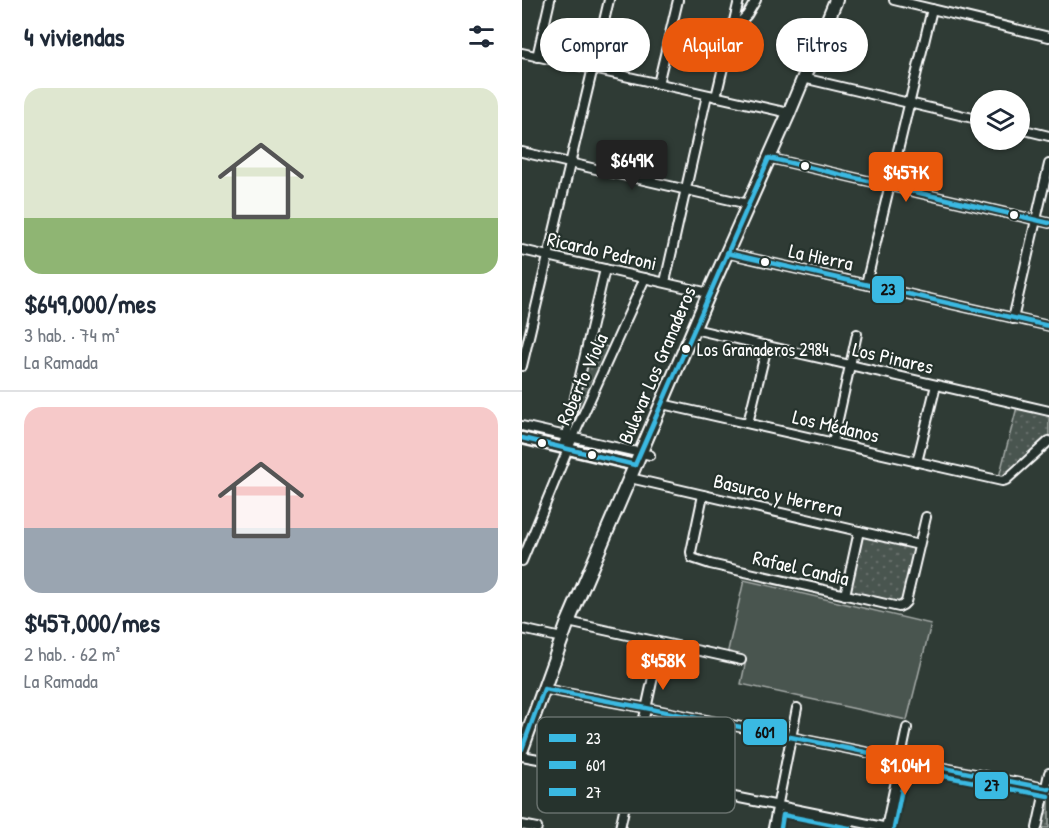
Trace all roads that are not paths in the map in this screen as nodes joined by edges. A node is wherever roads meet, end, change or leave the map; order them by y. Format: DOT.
graph roads {
  1 [pos="549,0"];
  2 [pos="609,0"];
  3 [pos="678,0"];
  4 [pos="739,0"];
  5 [pos="756,0"];
  6 [pos="836,0"];
  7 [pos="894,0"];
  8 [pos="932,9"];
  9 [pos="605,18"];
  10 [pos="735,18"];
  11 [pos="744,18"];
  12 [pos="1049,37"];
  13 [pos="522,53"];
  14 [pos="537,57"];
  15 [pos="540,58"];
  16 [pos="591,72"];
  17 [pos="605,72"];
  18 [pos="722,72"];
  19 [pos="803,78"];
  20 [pos="658,84"];
  21 [pos="708,95"];
  22 [pos="716,97"];
  23 [pos="909,103"];
  24 [pos="789,113"];
  25 [pos="970,117"];
  26 [pos="1030,131"];
  27 [pos="1049,136"];
  28 [pos="522,152"];
  29 [pos="769,158"];
  30 [pos="570,164"];
  31 [pos="1049,164"];
  32 [pos="890,186"];
  33 [pos="686,190"];
  34 [pos="748,204"];
  35 [pos="1036,220"];
  36 [pos="1049,223"];
  37 [pos="522,250"];
  38 [pos="727,253"];
  39 [pos="548,256"];
  40 [pos="605,269"];
  41 [pos="645,278"];
  42 [pos="665,282"];
  43 [pos="866,284"];
  44 [pos="709,293"];
  45 [pos="1013,319"];
  46 [pos="1049,326"];
  47 [pos="694,329"];
  48 [pos="857,334"];
  49 [pos="767,346"];
  50 [pos="850,364"];
  51 [pos="522,366"];
  52 [pos="936,385"];
  53 [pos="662,404"];
  54 [pos="1049,411"];
  55 [pos="748,423"];
  56 [pos="522,426"];
  57 [pos="570,436"];
  58 [pos="522,438"];
  59 [pos="1049,441"];
  60 [pos="833,442"];
  61 [pos="565,448"];
  62 [pos="645,454"];
  63 [pos="917,462"];
  64 [pos="635,465"];
  65 [pos="630,478"];
  66 [pos="703,495"];
  67 [pos="926,517"];
  68 [pos="859,531"];
  69 [pos="919,545"];
  70 [pos="522,561"];
  71 [pos="845,595"];
  72 [pos="568,622"];
  73 [pos="522,629"];
  74 [pos="562,638"];
  75 [pos="741,660"];
  76 [pos="656,668"];
  77 [pos="544,689"];
  78 [pos="646,708"];
  79 [pos="797,708"];
  80 [pos="644,717"];
  81 [pos="691,717"];
  82 [pos="735,726"];
  83 [pos="907,728"];
  84 [pos="791,737"];
  85 [pos="522,749"];
  86 [pos="522,756"];
  87 [pos="537,759"];
  88 [pos="900,760"];
  89 [pos="1049,773"];
  90 [pos="1047,789"];
  91 [pos="735,797"];
  92 [pos="777,806"];
  93 [pos="623,813"];
  94 [pos="522,825"];
  95 [pos="537,828"];
  96 [pos="620,828"];
  97 [pos="773,828"];
  98 [pos="887,828"];
  99 [pos="1037,828"];
  1 -- 14 [label="street"];
  2 -- 9 [label="street"];
  3 -- 20 [label="street"];
  4 -- 10 [label="street"];
  5 -- 11 [label="street"];
  6 -- 19 [label="main road, Bulevar Los Granaderos"];
  7 -- 8 [label="street"];
  8 -- 12 [label="street"];
  8 -- 23 [label="street"];
  13 -- 14 [label="street"];
  14 -- 15 [label="street"];
  16 -- 30 [label="street"];
  17 -- 20 [label="street"];
  18 -- 22 [label="street"];
  19 -- 23 [label="street"];
  19 -- 24 [label="main road, Bulevar Los Granaderos"];
  20 -- 21 [label="street"];
  21 -- 22 [label="street"];
  21 -- 33 [label="street"];
  22 -- 24 [label="street"];
  23 -- 25 [label="street"];
  23 -- 32 [label="street"];
  24 -- 29 [label="main road, Bulevar Los Granaderos"];
  26 -- 27 [label="street"];
  28 -- 30 [label="street"];
  29 -- 32 [label="street"];
  29 -- 34 [label="main road, Bulevar Los Granaderos"];
  30 -- 33 [label="street"];
  30 -- 39 [label="street"];
  31 -- 35 [label="street"];
  32 -- 35 [label="street"];
  32 -- 43 [label="street"];
  33 -- 34 [label="street"];
  33 -- 42 [label="street"];
  34 -- 38 [label="main road, Bulevar Los Granaderos"];
  35 -- 36 [label="street"];
  35 -- 45 [label="street"];
  37 -- 39 [label="street, Ricardo Pedroni"];
  38 -- 43 [label="street, La Hierra"];
  38 -- 44 [label="main road, Bulevar Los Granaderos"];
  39 -- 40 [label="street, Ricardo Pedroni"];
  39 -- 51 [label="street"];
  40 -- 41 [label="street, Ricardo Pedroni"];
  40 -- 57 [label="street"];
  41 -- 42 [label="street, Ricardo Pedroni"];
  41 -- 57 [label="street, Roberto Viola"];
  42 -- 44 [label="street, Ricardo Pedroni"];
  43 -- 45 [label="street, La Hierra"];
  44 -- 47 [label="main road, Bulevar Los Granaderos"];
  45 -- 46 [label="street, La Hierra"];
  47 -- 49 [label="street, Los Pinares"];
  47 -- 53 [label="main road, Bulevar Los Granaderos"];
  48 -- 50 [label="street"];
  49 -- 50 [label="street, Los Pinares"];
  49 -- 55 [label="street"];
  50 -- 52 [label="street, Los Pinares"];
  50 -- 60 [label="street"];
  52 -- 54 [label="street, Los Pinares"];
  52 -- 63 [label="street"];
  53 -- 55 [label="street, Los Médanos"];
  53 -- 62 [label="main road, Bulevar Los Granaderos"];
  55 -- 60 [label="street, Los Médanos"];
  56 -- 57 [label="street"];
  57 -- 61 [label="street, Roberto Viola"];
  57 -- 62 [label="street"];
  58 -- 61 [label="main road"];
  59 -- 63 [label="street, Los Médanos"];
  60 -- 63 [label="street, Los Médanos"];
  61 -- 64 [label="main road"];
  61 -- 70 [label="street, Roberto Viola"];
  62 -- 64 [label="main road, Bulevar Los Granaderos"];
  64 -- 65 [label="main road, Bulevar Los Granaderos"];
  65 -- 66 [label="street, Basurco y Herrera"];
  65 -- 72 [label="main road, Bulevar Los Granaderos"];
  66 -- 68 [label="street, Basurco y Herrera"];
  66 -- 71 [label="street, Rafael Candia"];
  67 -- 69 [label="street"];
  68 -- 69 [label="street, Basurco y Herrera"];
  68 -- 71 [label="street"];
  69 -- 71 [label="street, Rafael Candia"];
  72 -- 74 [label="main road, Bulevar Los Granaderos"];
  72 -- 75 [label="street"];
  73 -- 74 [label="street"];
  74 -- 77 [label="main road, Bulevar Los Granaderos"];
  76 -- 78 [label="street"];
  77 -- 78 [label="street"];
  77 -- 85 [label="main road, Bulevar Los Granaderos"];
  78 -- 80 [label="street"];
  78 -- 81 [label="street"];
  79 -- 84 [label="street"];
  82 -- 84 [label="street"];
  83 -- 88 [label="street"];
  84 -- 88 [label="street"];
  84 -- 92 [label="street"];
  86 -- 87 [label="street"];
  88 -- 90 [label="street"];
  88 -- 98 [label="street"];
  89 -- 90 [label="street"];
  90 -- 99 [label="street"];
  91 -- 92 [label="street"];
  92 -- 97 [label="street"];
  92 -- 98 [label="street"];
  93 -- 96 [label="street"];
  94 -- 95 [label="street"];
}
